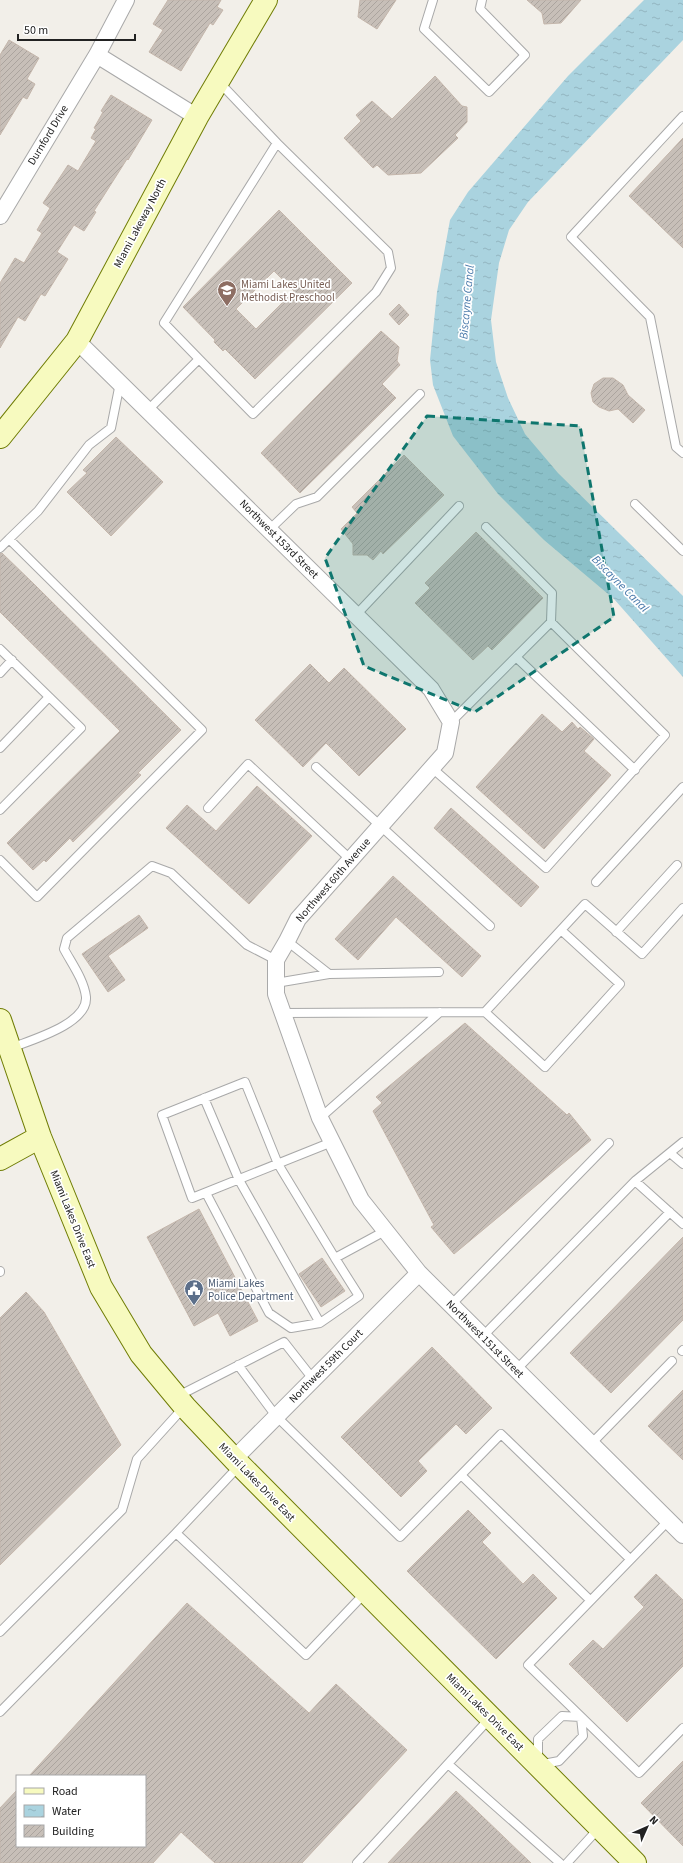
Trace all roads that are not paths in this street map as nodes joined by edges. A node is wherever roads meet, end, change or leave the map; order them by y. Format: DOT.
graph roads {
  1 [pos="126,0"];
  2 [pos="266,0"];
  3 [pos="434,0"];
  4 [pos="482,0"];
  5 [pos="97,55"];
  6 [pos="218,81"];
  7 [pos="683,116"];
  8 [pos="197,117"];
  9 [pos="277,143"];
  10 [pos="0,216"];
  11 [pos="77,341"];
  12 [pos="198,359"];
  13 [pos="120,382"];
  14 [pos="420,394"];
  15 [pos="148,410"];
  16 [pos="0,438"];
  17 [pos="683,453"];
  18 [pos="635,504"];
  19 [pos="460,506"];
  20 [pos="486,527"];
  21 [pos="269,530"];
  22 [pos="9,539"];
  23 [pos="0,548"];
  24 [pos="683,551"];
  25 [pos="356,615"];
  26 [pos="551,622"];
  27 [pos="0,648"];
  28 [pos="516,657"];
  29 [pos="12,660"];
  30 [pos="0,673"];
  31 [pos="49,697"];
  32 [pos="451,722"];
  33 [pos="1,745"];
  34 [pos="316,767"];
  35 [pos="432,768"];
  36 [pos="634,770"];
  37 [pos="683,787"];
  38 [pos="208,808"];
  39 [pos="0,810"];
  40 [pos="380,826"];
  41 [pos="350,859"];
  42 [pos="0,860"];
  43 [pos="677,865"];
  44 [pos="596,882"];
  45 [pos="683,908"];
  46 [pos="490,926"];
  47 [pos="561,930"];
  48 [pos="616,932"];
  49 [pos="288,941"];
  50 [pos="276,960"];
  51 [pos="439,972"];
  52 [pos="329,974"];
  53 [pos="276,983"];
  54 [pos="283,1012"];
  55 [pos="440,1012"];
  56 [pos="485,1012"];
  57 [pos="0,1020"];
  58 [pos="10,1049"];
  59 [pos="204,1098"];
  60 [pos="320,1118"];
  61 [pos="40,1137"];
  62 [pos="332,1142"];
  63 [pos="609,1142"];
  64 [pos="683,1142"];
  65 [pos="670,1153"];
  66 [pos="0,1159"];
  67 [pos="278,1164"];
  68 [pos="683,1164"];
  69 [pos="239,1180"];
  70 [pos="635,1181"];
  71 [pos="206,1193"];
  72 [pos="670,1212"];
  73 [pos="683,1224"];
  74 [pos="385,1231"];
  75 [pos="335,1258"];
  76 [pos="419,1273"];
  77 [pos="451,1306"];
  78 [pos="320,1323"];
  79 [pos="482,1336"];
  80 [pos="672,1361"];
  81 [pos="238,1365"];
  82 [pos="516,1370"];
  83 [pos="313,1379"];
  84 [pos="181,1402"];
  85 [pos="276,1416"];
  86 [pos="591,1444"];
  87 [pos="237,1462"];
  88 [pos="461,1475"];
  89 [pos="668,1520"];
  90 [pos="176,1533"];
  91 [pos="683,1535"];
  92 [pos="630,1559"];
  93 [pos="366,1592"];
  94 [pos="590,1600"];
  95 [pos="0,1632"];
  96 [pos="0,1712"];
  97 [pos="581,1716"];
  98 [pos="490,1717"];
  99 [pos="683,1728"];
  100 [pos="448,1764"];
  101 [pos="538,1765"];
  102 [pos="600,1827"];
  103 [pos="357,1863"];
  104 [pos="560,1863"];
  105 [pos="567,1863"];
  106 [pos="635,1863"];
  1 -- 5 [label="street, Durnford Drive"];
  2 -- 6 [label="main road, Miami Lakeway North"];
  3 -- 4 [label="lane"];
  5 -- 8 [label="street"];
  5 -- 10 [label="street, Durnford Drive"];
  6 -- 8 [label="main road, Miami Lakeway North"];
  6 -- 9 [label="lane"];
  7 -- 17 [label="lane"];
  8 -- 11 [label="main road, Miami Lakeway North"];
  9 -- 12 [label="lane"];
  9 -- 12 [label="lane"];
  11 -- 13 [label="street, Northwest 153rd Street"];
  11 -- 16 [label="main road, Miami Lakeway North"];
  12 -- 15 [label="lane"];
  13 -- 15 [label="street, Northwest 153rd Street"];
  13 -- 22 [label="lane"];
  14 -- 21 [label="lane"];
  15 -- 21 [label="street, Northwest 153rd Street"];
  18 -- 24 [label="lane"];
  19 -- 25 [label="lane"];
  20 -- 26 [label="lane"];
  21 -- 25 [label="street, Northwest 153rd Street"];
  22 -- 23 [label="lane"];
  22 -- 42 [label="lane"];
  25 -- 32 [label="street, Northwest 153rd Street"];
  26 -- 28 [label="lane"];
  26 -- 36 [label="lane"];
  27 -- 29 [label="lane"];
  28 -- 32 [label="lane"];
  28 -- 36 [label="lane"];
  29 -- 30 [label="lane"];
  29 -- 31 [label="lane"];
  31 -- 33 [label="lane"];
  31 -- 39 [label="lane"];
  32 -- 35 [label="street, Northwest 60th Avenue"];
  34 -- 40 [label="lane"];
  35 -- 36 [label="lane"];
  35 -- 40 [label="street, Northwest 60th Avenue"];
  37 -- 44 [label="lane"];
  38 -- 41 [label="lane"];
  40 -- 41 [label="street, Northwest 60th Avenue"];
  40 -- 46 [label="lane"];
  41 -- 49 [label="street, Northwest 60th Avenue"];
  43 -- 48 [label="lane"];
  45 -- 48 [label="lane"];
  47 -- 48 [label="lane"];
  47 -- 56 [label="lane"];
  47 -- 56 [label="lane"];
  49 -- 50 [label="street, Northwest 60th Avenue"];
  49 -- 52 [label="lane"];
  50 -- 53 [label="street"];
  50 -- 58 [label="lane"];
  51 -- 52 [label="lane"];
  52 -- 53 [label="lane"];
  53 -- 54 [label="street"];
  54 -- 55 [label="lane"];
  54 -- 60 [label="street"];
  55 -- 56 [label="lane"];
  55 -- 60 [label="lane"];
  57 -- 58 [label="main road, Miami Lakes Drive East"];
  58 -- 61 [label="main road, Miami Lakes Drive East"];
  59 -- 67 [label="lane"];
  59 -- 69 [label="lane"];
  59 -- 71 [label="lane"];
  60 -- 62 [label="street, Northwest 151st Street"];
  61 -- 66 [label="main road"];
  61 -- 84 [label="main road, Miami Lakes Drive East"];
  62 -- 67 [label="lane"];
  62 -- 74 [label="street, Northwest 151st Street"];
  63 -- 77 [label="lane"];
  64 -- 65 [label="lane"];
  65 -- 68 [label="lane"];
  65 -- 70 [label="lane"];
  67 -- 69 [label="lane"];
  67 -- 75 [label="lane"];
  69 -- 71 [label="lane"];
  69 -- 78 [label="lane"];
  70 -- 72 [label="lane"];
  70 -- 79 [label="lane"];
  71 -- 78 [label="lane"];
  72 -- 73 [label="lane"];
  72 -- 82 [label="lane"];
  74 -- 75 [label="lane"];
  74 -- 76 [label="street, Northwest 151st Street"];
  75 -- 78 [label="lane"];
  76 -- 77 [label="street, Northwest 151st Street"];
  76 -- 83 [label="street, Northwest 59th Court"];
  77 -- 79 [label="street, Northwest 151st Street"];
  79 -- 82 [label="street, Northwest 151st Street"];
  80 -- 86 [label="lane"];
  81 -- 83 [label="lane"];
  81 -- 84 [label="lane"];
  81 -- 85 [label="lane"];
  82 -- 86 [label="street, Northwest 151st Street"];
  83 -- 85 [label="street, Northwest 59th Court"];
  84 -- 87 [label="main road, Miami Lakes Drive East"];
  84 -- 95 [label="lane"];
  85 -- 87 [label="street, Northwest 59th Court"];
  85 -- 88 [label="lane"];
  86 -- 89 [label="street, Northwest 151st Street"];
  87 -- 90 [label="lane"];
  87 -- 93 [label="main road, Miami Lakes Drive East"];
  88 -- 92 [label="lane"];
  88 -- 94 [label="lane"];
  89 -- 91 [label="street, Northwest 151st Street"];
  89 -- 92 [label="lane"];
  90 -- 93 [label="lane"];
  90 -- 96 [label="lane"];
  92 -- 94 [label="lane"];
  93 -- 98 [label="main road, Miami Lakes Drive East"];
  94 -- 97 [label="lane"];
  97 -- 99 [label="lane"];
  97 -- 101 [label="lane"];
  97 -- 101 [label="lane"];
  98 -- 100 [label="lane"];
  98 -- 101 [label="main road, Miami Lakes Drive East"];
  100 -- 103 [label="lane"];
  100 -- 104 [label="lane"];
  101 -- 102 [label="main road, Miami Lakes Drive East"];
  102 -- 105 [label="lane"];
  102 -- 106 [label="main road, Miami Lakes Drive East"];
}
